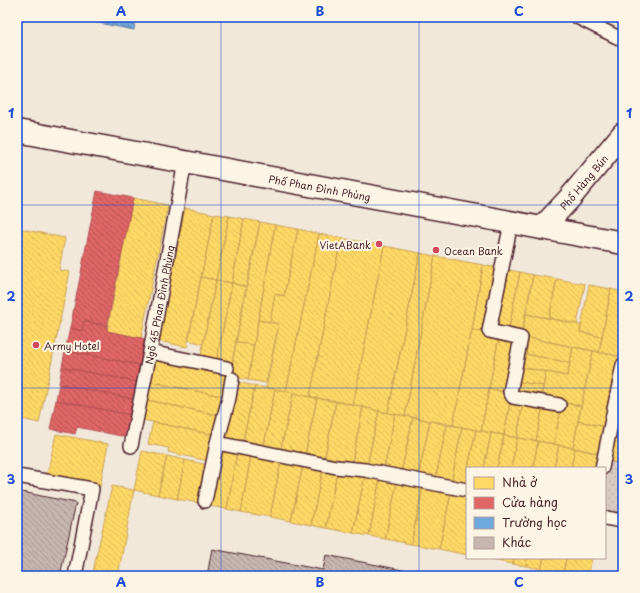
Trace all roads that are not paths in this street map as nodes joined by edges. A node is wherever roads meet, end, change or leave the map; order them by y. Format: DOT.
graph roads {
  1 [pos="577,17"];
  2 [pos="623,40"];
  3 [pos="17,131"];
  4 [pos="623,134"];
  5 [pos="185,162"];
  6 [pos="511,223"];
  7 [pos="542,228"];
  8 [pos="623,243"];
  9 [pos="150,352"];
  10 [pos="623,365"];
  11 [pos="559,405"];
  12 [pos="217,443"];
  13 [pos="131,446"];
  14 [pos="602,467"];
  15 [pos="17,476"];
  16 [pos="466,490"];
  17 [pos="205,501"];
  18 [pos="606,518"];
  19 [pos="623,521"];
  20 [pos="75,576"];
  1 -- 2 [label="lane"];
  3 -- 5 [label="main road, Phố Phan Đình Phùng"];
  4 -- 7 [label="main road, Phố Hàng Bún"];
  5 -- 6 [label="main road, Phố Phan Đình Phùng"];
  5 -- 9 [label="lane, Ngõ 45 Phan Đình Phùng"];
  6 -- 7 [label="main road, Phố Phan Đình Phùng"];
  6 -- 11 [label="lane"];
  7 -- 8 [label="main road, Phố Phan Đình Phùng"];
  9 -- 12 [label="lane"];
  9 -- 13 [label="lane, Ngõ 45 Phan Đình Phùng"];
  10 -- 14 [label="lane"];
  12 -- 16 [label="lane"];
  12 -- 17 [label="lane"];
  15 -- 20 [label="lane"];
  18 -- 19 [label="lane"];
}
